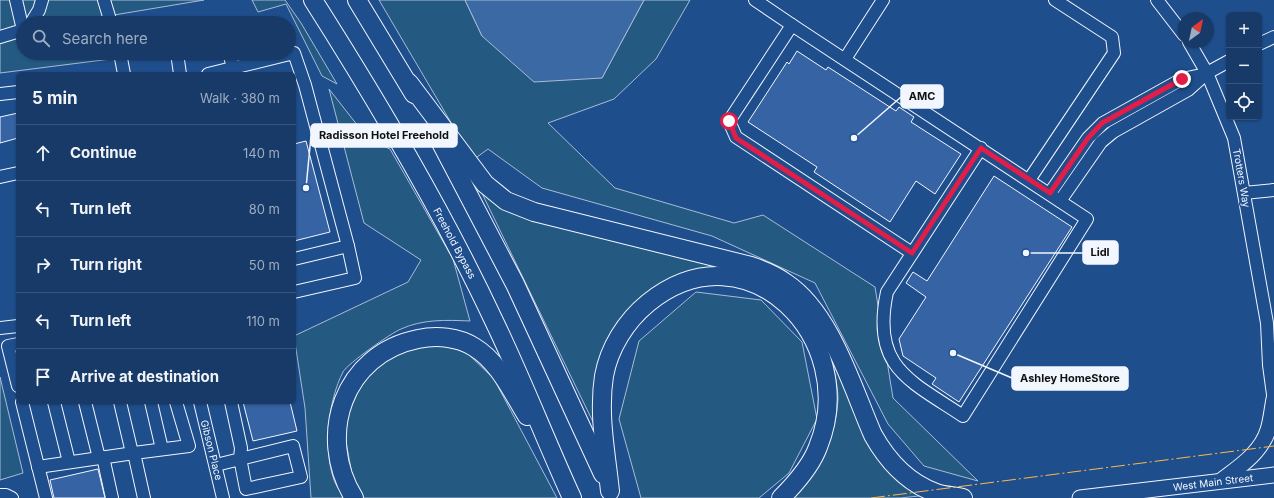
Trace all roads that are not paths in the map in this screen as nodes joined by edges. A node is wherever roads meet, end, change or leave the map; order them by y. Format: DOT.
graph roads {
  1 [pos="16,0"];
  2 [pos="42,0"];
  3 [pos="104,0"];
  4 [pos="313,0"];
  5 [pos="357,0"];
  6 [pos="755,0"];
  7 [pos="883,0"];
  8 [pos="1055,0"];
  9 [pos="1156,0"];
  10 [pos="20,16"];
  11 [pos="35,16"];
  12 [pos="108,16"];
  13 [pos="792,25"];
  14 [pos="1178,28"];
  15 [pos="16,32"];
  16 [pos="0,37"];
  17 [pos="1274,37"];
  18 [pos="1262,43"];
  19 [pos="1192,48"];
  20 [pos="845,59"];
  21 [pos="121,60"];
  22 [pos="178,60"];
  23 [pos="231,60"];
  24 [pos="271,60"];
  25 [pos="295,60"];
  26 [pos="1226,63"];
  27 [pos="235,71"];
  28 [pos="124,72"];
  29 [pos="180,72"];
  30 [pos="1207,73"];
  31 [pos="409,83"];
  32 [pos="300,87"];
  33 [pos="16,92"];
  34 [pos="0,94"];
  35 [pos="981,148"];
  36 [pos="16,173"];
  37 [pos="0,177"];
  38 [pos="1029,180"];
  39 [pos="1274,190"];
  40 [pos="1050,193"];
  41 [pos="1244,193"];
  42 [pos="1060,201"];
  43 [pos="348,246"];
  44 [pos="912,253"];
  45 [pos="296,259"];
  46 [pos="296,292"];
  47 [pos="1267,323"];
  48 [pos="16,326"];
  49 [pos="0,328"];
  50 [pos="16,344"];
  51 [pos="1274,350"];
  52 [pos="16,378"];
  53 [pos="1274,399"];
  54 [pos="1274,402"];
  55 [pos="22,404"];
  56 [pos="54,404"];
  57 [pos="86,404"];
  58 [pos="121,404"];
  59 [pos="151,404"];
  60 [pos="177,404"];
  61 [pos="201,404"];
  62 [pos="231,404"];
  63 [pos="162,449"];
  64 [pos="133,453"];
  65 [pos="554,456"];
  66 [pos="101,458"];
  67 [pos="240,458"];
  68 [pos="69,462"];
  69 [pos="216,465"];
  70 [pos="38,467"];
  71 [pos="1274,475"];
  72 [pos="1220,481"];
  73 [pos="612,494"];
  74 [pos="0,496"];
  75 [pos="12,498"];
  76 [pos="46,498"];
  77 [pos="112,498"];
  78 [pos="144,498"];
  79 [pos="223,498"];
  80 [pos="354,498"];
  81 [pos="572,498"];
  82 [pos="781,498"];
  83 [pos="963,498"];
  84 [pos="1080,498"];
  1 -- 10 [label="street"];
  2 -- 11 [label="street"];
  3 -- 12 [label="street"];
  4 -- 65 [label="highway, Freehold Bypass"];
  5 -- 31 [label="highway"];
  6 -- 13 [label="street"];
  7 -- 20 [label="street"];
  8 -- 38 [label="street"];
  9 -- 14 [label="street"];
  13 -- 20 [label="street"];
  13 -- 44 [label="street"];
  15 -- 16 [label="street"];
  17 -- 18 [label="street"];
  19 -- 30 [label="street, Trotters Way"];
  20 -- 35 [label="street"];
  21 -- 28 [label="street"];
  22 -- 29 [label="street"];
  23 -- 27 [label="street"];
  24 -- 27 [label="street"];
  25 -- 32 [label="street"];
  26 -- 30 [label="street"];
  30 -- 40 [label="street"];
  30 -- 41 [label="street, Trotters Way"];
  30 -- 42 [label="street"];
  31 -- 73 [label="highway"];
  31 -- 83 [label="highway"];
  32 -- 43 [label="street"];
  33 -- 34 [label="street"];
  35 -- 38 [label="street"];
  35 -- 44 [label="street"];
  36 -- 37 [label="street"];
  38 -- 40 [label="street"];
  39 -- 41 [label="street"];
  40 -- 42 [label="street"];
  41 -- 47 [label="street, Trotters Way"];
  42 -- 44 [label="street"];
  43 -- 45 [label="street"];
  43 -- 46 [label="street"];
  47 -- 51 [label="street, Trotters Way"];
  47 -- 53 [label="street, Trotters Way"];
  48 -- 49 [label="street"];
  50 -- 52 [label="street"];
  53 -- 54 [label="street, Trotters Way"];
  53 -- 72 [label="main road"];
  55 -- 70 [label="street"];
  56 -- 68 [label="street"];
  57 -- 66 [label="street"];
  58 -- 64 [label="street"];
  59 -- 63 [label="street"];
  60 -- 63 [label="street"];
  61 -- 69 [label="street, Gibson Place"];
  62 -- 67 [label="street"];
  63 -- 64 [label="street"];
  64 -- 66 [label="street"];
  64 -- 78 [label="street"];
  65 -- 80 [label="highway"];
  65 -- 81 [label="highway, Freehold Bypass"];
  66 -- 68 [label="street"];
  66 -- 77 [label="street"];
  67 -- 67 [label="street"];
  67 -- 69 [label="street"];
  68 -- 70 [label="street"];
  69 -- 79 [label="street, Gibson Place"];
  70 -- 76 [label="street"];
  71 -- 72 [label="main road, West Main Street"];
  72 -- 84 [label="main road, West Main Street"];
  73 -- 82 [label="highway"];
  74 -- 75 [label="street"];
}
